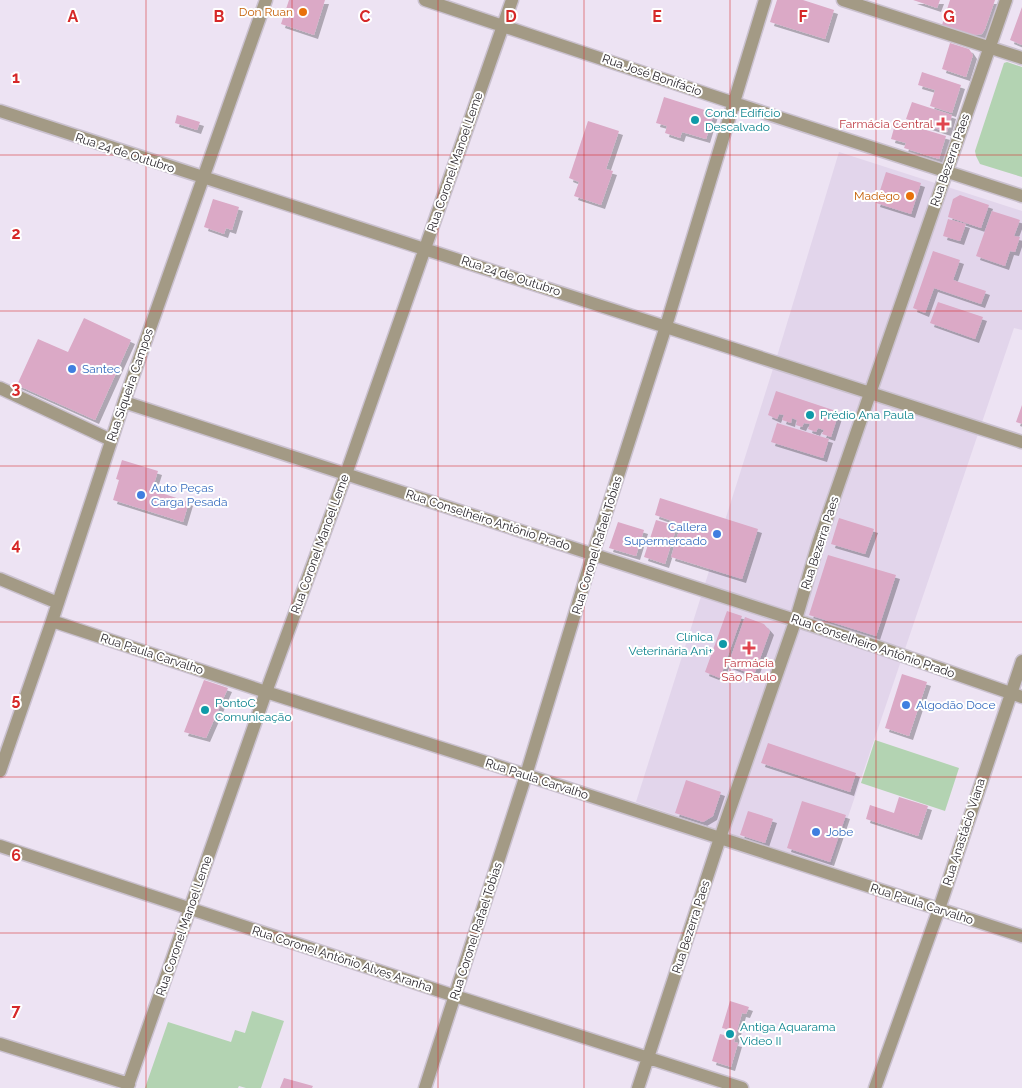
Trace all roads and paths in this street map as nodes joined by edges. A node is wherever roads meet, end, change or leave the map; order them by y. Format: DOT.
graph roads {
  1 [pos="266,0"];
  2 [pos="425,0"];
  3 [pos="512,0"];
  4 [pos="764,0"];
  5 [pos="843,0"];
  6 [pos="1006,0"];
  7 [pos="503,25"];
  8 [pos="990,48"];
  9 [pos="1022,58"];
  10 [pos="734,103"];
  11 [pos="0,112"];
  12 [pos="946,172"];
  13 [pos="203,178"];
  14 [pos="1022,196"];
  15 [pos="425,249"];
  16 [pos="666,326"];
  17 [pos="1,393"];
  18 [pos="871,393"];
  19 [pos="124,402"];
  20 [pos="111,440"];
  21 [pos="1022,442"];
  22 [pos="346,474"];
  23 [pos="593,554"];
  24 [pos="0,579"];
  25 [pos="58,603"];
  26 [pos="796,619"];
  27 [pos="52,621"];
  28 [pos="1022,661"];
  29 [pos="266,692"];
  30 [pos="1016,695"];
  31 [pos="0,771"];
  32 [pos="526,775"];
  33 [pos="720,838"];
  34 [pos="0,846"];
  35 [pos="190,909"];
  36 [pos="939,910"];
  37 [pos="1022,936"];
  38 [pos="455,996"];
  39 [pos="0,1044"];
  40 [pos="648,1057"];
  41 [pos="128,1086"];
  42 [pos="425,1088"];
  43 [pos="638,1088"];
  44 [pos="742,1088"];
  45 [pos="875,1088"];
  1 -- 13 [label="street, Rua Siqueira Campos"];
  2 -- 7 [label="street, Rua José Bonifácio"];
  3 -- 7 [label="street, Rua Coronel Manoel Leme"];
  4 -- 10 [label="street, Rua Coronel Rafael Tobias"];
  5 -- 8 [label="street"];
  6 -- 8 [label="street, Rua Bezerra Paes"];
  7 -- 10 [label="street, Rua José Bonifácio"];
  7 -- 15 [label="street, Rua Coronel Manoel Leme"];
  8 -- 9 [label="street"];
  8 -- 12 [label="street, Rua Bezerra Paes"];
  10 -- 12 [label="street, Rua José Bonifácio"];
  10 -- 16 [label="street, Rua Coronel Rafael Tobias"];
  11 -- 13 [label="street, Rua 24 de Outubro"];
  12 -- 14 [label="street, Rua José Bonifácio"];
  12 -- 18 [label="street, Rua Bezerra Paes"];
  13 -- 15 [label="street, Rua 24 de Outubro"];
  13 -- 19 [label="street, Rua Siqueira Campos"];
  15 -- 16 [label="street, Rua 24 de Outubro"];
  15 -- 22 [label="street, Rua Coronel Manoel Leme"];
  16 -- 18 [label="street, Rua 24 de Outubro"];
  16 -- 23 [label="street, Rua Coronel Rafael Tobias"];
  17 -- 20 [label="street"];
  18 -- 21 [label="street, Rua 24 de Outubro"];
  18 -- 26 [label="street, Rua Bezerra Paes"];
  19 -- 20 [label="street, Rua Siqueira Campos"];
  19 -- 22 [label="street, Rua Conselheiro Antônio Prado"];
  20 -- 25 [label="street, Rua Siqueira Campos"];
  22 -- 23 [label="street, Rua Conselheiro Antônio Prado"];
  22 -- 29 [label="street, Rua Coronel Manoel Leme"];
  23 -- 26 [label="street, Rua Conselheiro Antônio Prado"];
  23 -- 32 [label="street, Rua Coronel Rafael Tobias"];
  24 -- 25 [label="street"];
  25 -- 27 [label="street, Rua Siqueira Campos"];
  26 -- 30 [label="street, Rua Conselheiro Antônio Prado"];
  26 -- 33 [label="street, Rua Bezerra Paes"];
  27 -- 29 [label="street, Rua Paula Carvalho"];
  27 -- 31 [label="street, Rua Siqueira Campos"];
  28 -- 30 [label="street, Rua Anastácio Viana"];
  29 -- 32 [label="street, Rua Paula Carvalho"];
  29 -- 35 [label="street, Rua Coronel Manoel Leme"];
  30 -- 36 [label="street, Rua Anastácio Viana"];
  32 -- 33 [label="street, Rua Paula Carvalho"];
  32 -- 38 [label="street, Rua Coronel Rafael Tobias"];
  33 -- 36 [label="street, Rua Paula Carvalho"];
  33 -- 40 [label="street, Rua Bezerra Paes"];
  34 -- 35 [label="street, Rua Coronel Antônio Alves Aranha"];
  35 -- 38 [label="street, Rua Coronel Antônio Alves Aranha"];
  35 -- 41 [label="street, Rua Coronel Manoel Leme"];
  36 -- 37 [label="street, Rua Paula Carvalho"];
  36 -- 45 [label="street, Rua Anastácio Viana"];
  38 -- 40 [label="street, Rua Coronel Antônio Alves Aranha"];
  38 -- 42 [label="street, Rua Coronel Rafael Tobias"];
  39 -- 41 [label="street"];
  40 -- 43 [label="street, Rua Bezerra Paes"];
  40 -- 44 [label="street, Rua Coronel Antônio Alves Aranha"];
}
